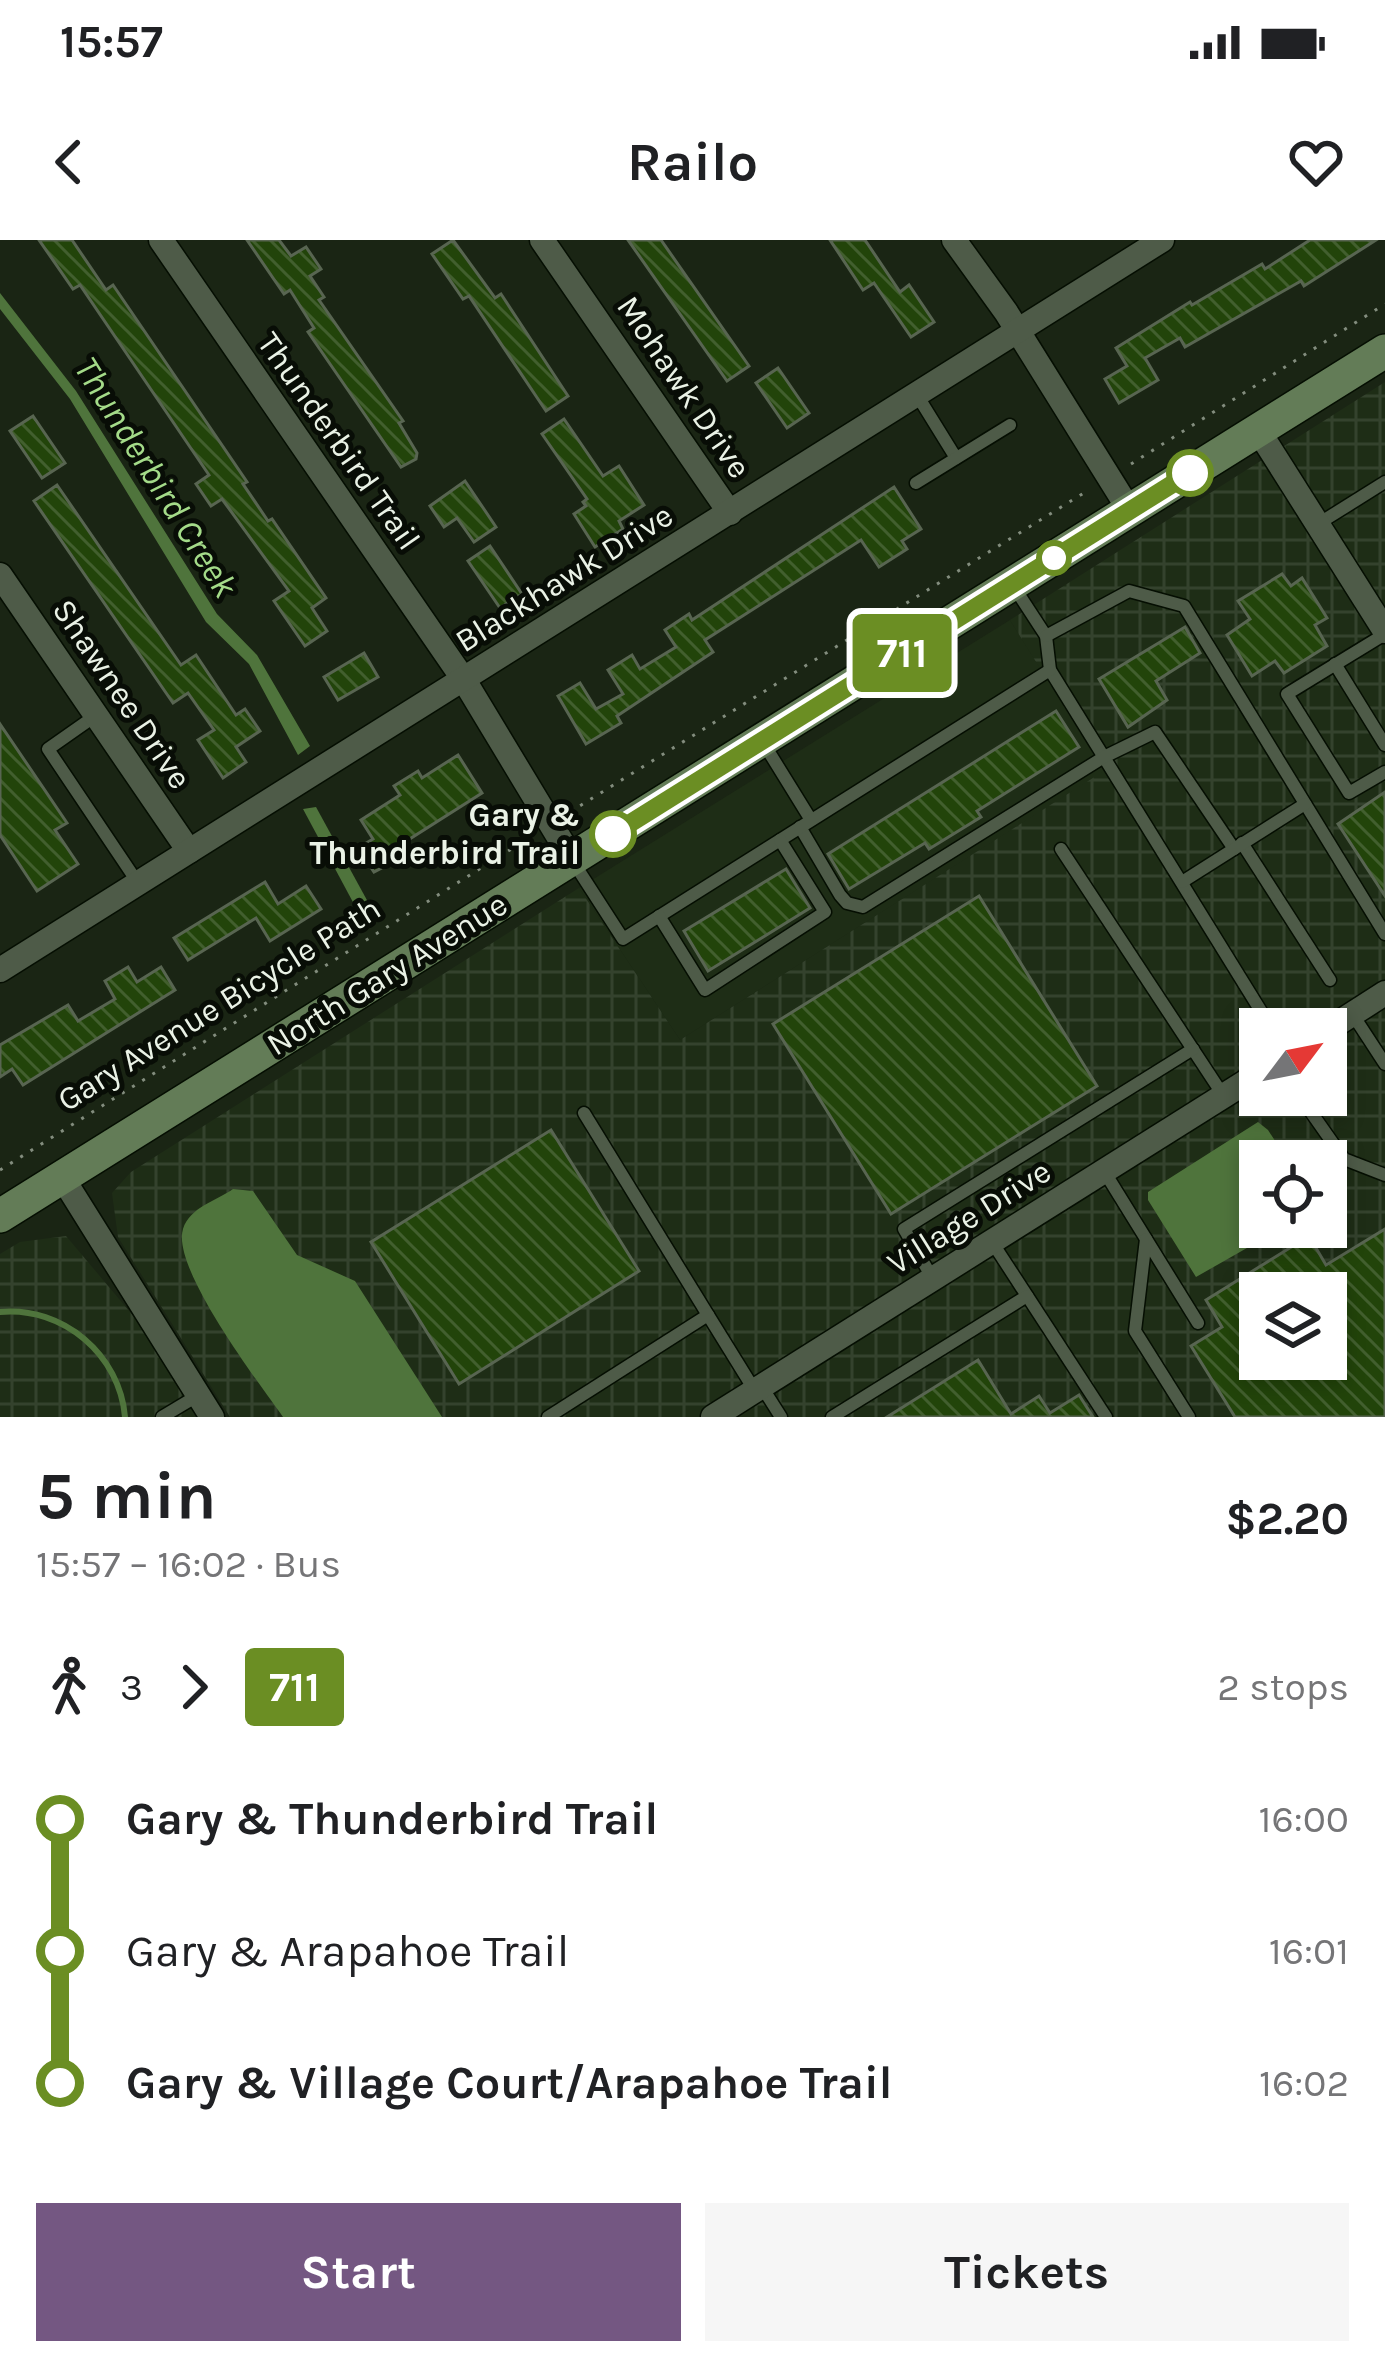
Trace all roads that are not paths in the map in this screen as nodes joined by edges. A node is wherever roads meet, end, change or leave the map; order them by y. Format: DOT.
graph roads {
  1 [pos="161,240"];
  2 [pos="542,240"];
  3 [pos="954,240"];
  4 [pos="1162,240"];
  5 [pos="1017,331"];
  6 [pos="1385,351"];
  7 [pos="917,395"];
  8 [pos="1010,425"];
  9 [pos="1258,430"];
  10 [pos="956,458"];
  11 [pos="1385,482"];
  12 [pos="916,483"];
  13 [pos="1130,511"];
  14 [pos="730,513"];
  15 [pos="1317,524"];
  16 [pos="0,575"];
  17 [pos="1013,584"];
  18 [pos="1385,632"];
  19 [pos="1046,636"];
  20 [pos="1335,664"];
  21 [pos="1050,670"];
  22 [pos="464,680"];
  23 [pos="96,715"];
  24 [pos="762,741"];
  25 [pos="1385,746"];
  26 [pos="1104,757"];
  27 [pos="1385,772"];
  28 [pos="1305,804"];
  29 [pos="805,823"];
  30 [pos="780,840"];
  31 [pos="1238,846"];
  32 [pos="1061,849"];
  33 [pos="189,851"];
  34 [pos="572,860"];
  35 [pos="1181,882"];
  36 [pos="138,883"];
  37 [pos="659,916"];
  38 [pos="1385,934"];
  39 [pos="0,970"];
  40 [pos="1330,980"];
  41 [pos="1385,993"];
  42 [pos="1259,1008"];
  43 [pos="1352,1014"];
  44 [pos="1347,1017"];
  45 [pos="1192,1049"];
  46 [pos="1385,1064"];
  47 [pos="1239,1086"];
  48 [pos="1224,1096"];
  49 [pos="584,1113"];
  50 [pos="1314,1116"];
  51 [pos="1104,1171"];
  52 [pos="1385,1175"];
  53 [pos="62,1178"];
  54 [pos="0,1216"];
  55 [pos="1147,1239"];
  56 [pos="992,1242"];
  57 [pos="933,1279"];
  58 [pos="1027,1296"];
  59 [pos="708,1315"];
  60 [pos="1198,1323"];
  61 [pos="758,1389"];
  62 [pos="205,1406"];
  63 [pos="163,1417"];
  64 [pos="548,1417"];
  65 [pos="713,1417"];
  66 [pos="781,1417"];
  67 [pos="832,1417"];
  68 [pos="1106,1417"];
  69 [pos="1189,1417"];
  1 -- 22 [label="street, Thunderbird Trail"];
  2 -- 14 [label="street, Mohawk Drive"];
  3 -- 5 [label="street"];
  4 -- 5 [label="street, Blackhawk Drive"];
  5 -- 7 [label="street, Blackhawk Drive"];
  5 -- 13 [label="street"];
  6 -- 9 [label="street, North Gary Avenue"];
  7 -- 10 [label="lane"];
  7 -- 14 [label="street, Blackhawk Drive"];
  8 -- 10 [label="lane"];
  9 -- 13 [label="street, North Gary Avenue"];
  9 -- 15 [label="street"];
  10 -- 12 [label="lane"];
  11 -- 15 [label="lane"];
  13 -- 17 [label="street, North Gary Avenue"];
  14 -- 22 [label="street, Blackhawk Drive"];
  15 -- 18 [label="street"];
  16 -- 23 [label="street, Shawnee Drive"];
  17 -- 19 [label="lane"];
  17 -- 24 [label="street, North Gary Avenue"];
  18 -- 20 [label="lane"];
  19 -- 21 [label="lane"];
  19 -- 28 [label="lane"];
  20 -- 25 [label="lane"];
  20 -- 27 [label="lane"];
  21 -- 26 [label="lane"];
  21 -- 29 [label="lane"];
  22 -- 33 [label="street, Blackhawk Drive"];
  22 -- 34 [label="street, Thunderbird Trail"];
  23 -- 33 [label="street, Shawnee Drive"];
  23 -- 36 [label="lane"];
  24 -- 29 [label="lane"];
  24 -- 34 [label="street, North Gary Avenue"];
  26 -- 29 [label="lane"];
  26 -- 31 [label="lane"];
  26 -- 35 [label="lane"];
  28 -- 31 [label="lane"];
  28 -- 38 [label="lane"];
  29 -- 30 [label="lane"];
  30 -- 37 [label="lane"];
  30 -- 37 [label="lane"];
  31 -- 35 [label="lane"];
  31 -- 40 [label="lane"];
  32 -- 45 [label="lane"];
  33 -- 36 [label="street, Blackhawk Drive"];
  34 -- 37 [label="lane"];
  34 -- 53 [label="street, North Gary Avenue"];
  35 -- 42 [label="lane"];
  36 -- 39 [label="street, Blackhawk Drive"];
  41 -- 43 [label="street"];
  43 -- 44 [label="street"];
  43 -- 46 [label="lane"];
  45 -- 48 [label="lane"];
  45 -- 57 [label="lane"];
  47 -- 48 [label="street, Village Drive"];
  48 -- 51 [label="street, Village Drive"];
  49 -- 59 [label="lane"];
  50 -- 52 [label="lane"];
  51 -- 55 [label="lane"];
  51 -- 56 [label="street, Village Drive"];
  53 -- 54 [label="street, North Gary Avenue"];
  53 -- 62 [label="street"];
  55 -- 60 [label="lane"];
  55 -- 69 [label="lane"];
  56 -- 57 [label="street, Village Drive"];
  56 -- 58 [label="lane"];
  57 -- 61 [label="street, Village Drive"];
  58 -- 67 [label="lane"];
  58 -- 68 [label="lane"];
  59 -- 61 [label="lane"];
  59 -- 64 [label="lane"];
  61 -- 65 [label="street, Village Drive"];
  61 -- 66 [label="lane"];
  62 -- 63 [label="lane"];
}
